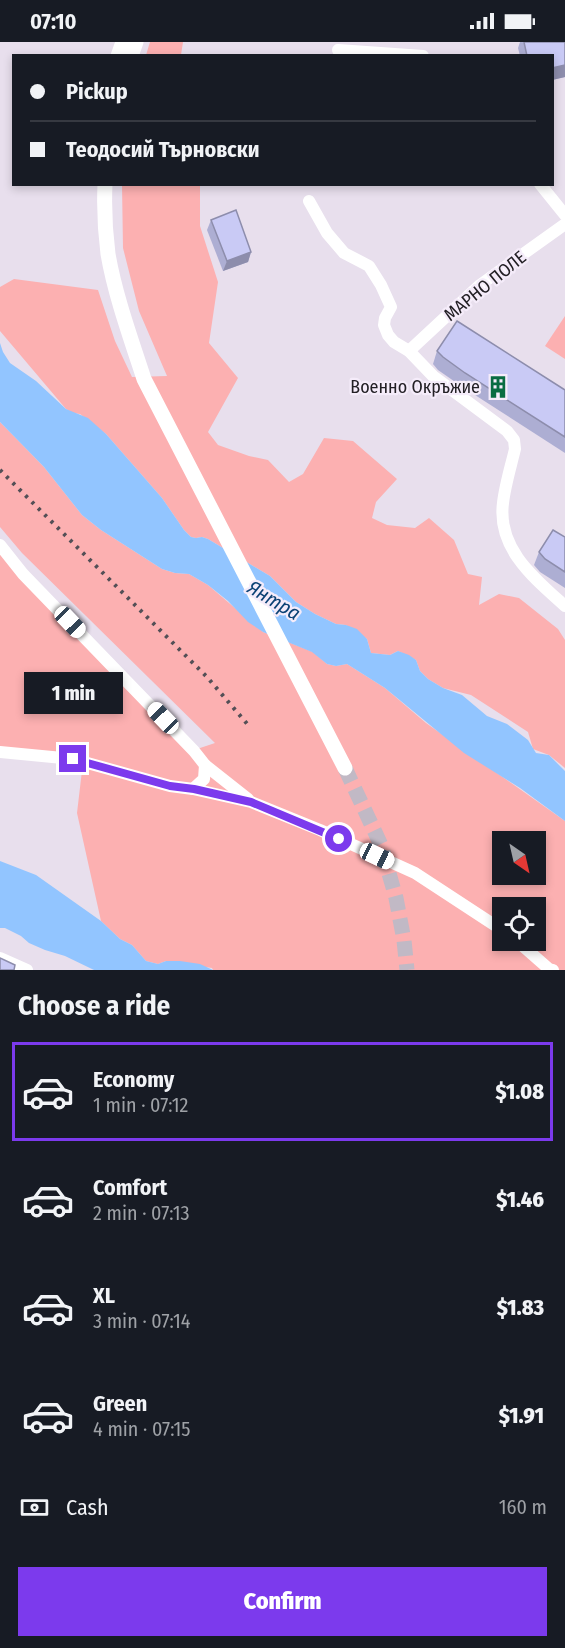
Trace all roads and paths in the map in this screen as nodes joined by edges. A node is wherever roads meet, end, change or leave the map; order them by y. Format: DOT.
graph roads {
  1 [pos="338,50"];
  2 [pos="395,54"];
  3 [pos="105,186"];
  4 [pos="542,186"];
  5 [pos="309,201"];
  6 [pos="565,215"];
  7 [pos="565,224"];
  8 [pos="409,351"];
  9 [pos="0,545"];
  10 [pos="565,606"];
  11 [pos="0,752"];
  12 [pos="205,765"];
  13 [pos="345,768"];
  14 [pos="194,789"];
  15 [pos="251,802"];
  16 [pos="492,923"];
  17 [pos="529,951"];
  18 [pos="0,958"];
  19 [pos="27,970"];
  20 [pos="553,970"];
  1 -- 2 [label="street"];
  3 -- 13 [label="main road"];
  4 -- 6 [label="street"];
  5 -- 8 [label="street"];
  7 -- 8 [label="street, МАРНО ПОЛЕ"];
  8 -- 10 [label="street"];
  9 -- 12 [label="street"];
  11 -- 14 [label="street"];
  12 -- 14 [label="street"];
  12 -- 15 [label="street"];
  14 -- 15 [label="street"];
  15 -- 16 [label="street"];
  17 -- 20 [label="street"];
  18 -- 19 [label="street"];
}
